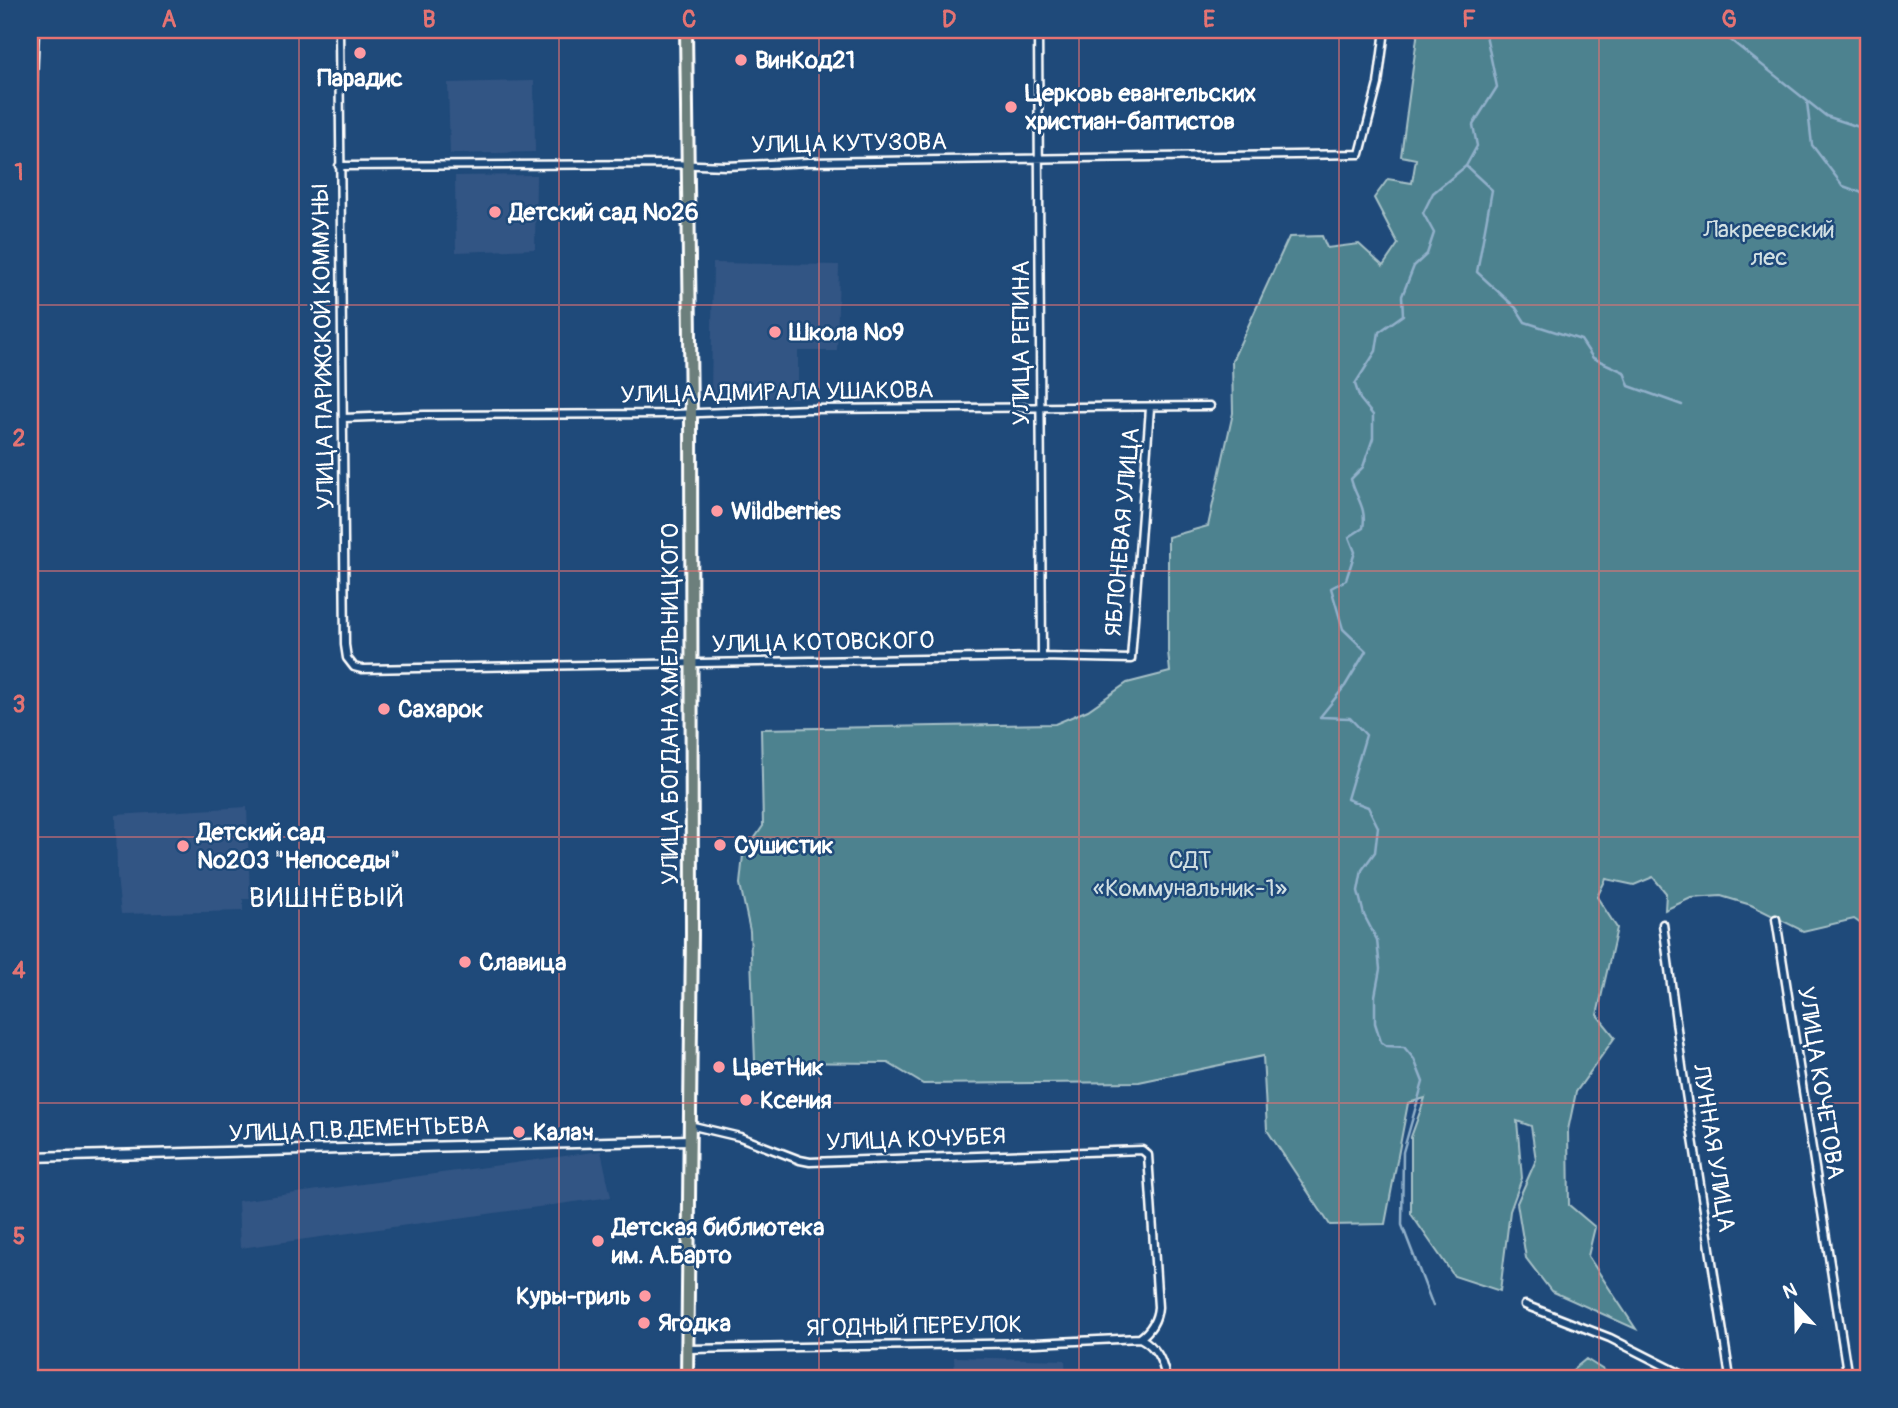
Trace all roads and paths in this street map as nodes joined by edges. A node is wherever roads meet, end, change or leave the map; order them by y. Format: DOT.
graph roads {
  1 [pos="33,30"];
  2 [pos="41,30"];
  3 [pos="339,30"];
  4 [pos="686,30"];
  5 [pos="1038,30"];
  6 [pos="1385,30"];
  7 [pos="32,48"];
  8 [pos="30,110"];
  9 [pos="1039,159"];
  10 [pos="689,164"];
  11 [pos="339,166"];
  12 [pos="1210,406"];
  13 [pos="1040,407"];
  14 [pos="1150,408"];
  15 [pos="691,414"];
  16 [pos="344,418"];
  17 [pos="1042,657"];
  18 [pos="1131,659"];
  19 [pos="349,664"];
  20 [pos="691,664"];
  21 [pos="1776,919"];
  22 [pos="1663,924"];
  23 [pos="689,1125"];
  24 [pos="689,1140"];
  25 [pos="30,1157"];
  26 [pos="1525,1305"];
  27 [pos="1140,1338"];
  28 [pos="689,1349"];
  29 [pos="687,1378"];
  30 [pos="1166,1378"];
  31 [pos="1689,1378"];
  32 [pos="1730,1378"];
  33 [pos="1848,1378"];
  1 -- 7 [label="main road"];
  2 -- 7 [label="main road"];
  3 -- 11 [label="street, УЛИЦА ПАРИЖСКОЙ КОММУНЫ"];
  4 -- 10 [label="main road, УЛИЦА БОГДАНА ХМЕЛЬНИЦКОГО"];
  5 -- 9 [label="street, УЛИЦА РЕПИНА"];
  6 -- 9 [label="street, УЛИЦА КУТУЗОВА"];
  7 -- 8 [label="main road"];
  9 -- 10 [label="street, УЛИЦА КУТУЗОВА"];
  9 -- 13 [label="street, УЛИЦА РЕПИНА"];
  10 -- 11 [label="street, УЛИЦА КУТУЗОВА"];
  10 -- 15 [label="main road, УЛИЦА БОГДАНА ХМЕЛЬНИЦКОГО"];
  11 -- 16 [label="street, УЛИЦА ПАРИЖСКОЙ КОММУНЫ"];
  12 -- 14 [label="street, УЛИЦА АДМИРАЛА УШАКОВА"];
  13 -- 14 [label="street, УЛИЦА АДМИРАЛА УШАКОВА"];
  13 -- 15 [label="street, УЛИЦА АДМИРАЛА УШАКОВА"];
  13 -- 17 [label="street, УЛИЦА РЕПИНА"];
  14 -- 18 [label="street, ЯБЛОНЕВАЯ УЛИЦА"];
  15 -- 16 [label="street, УЛИЦА АДМИРАЛА УШАКОВА"];
  15 -- 20 [label="main road, УЛИЦА БОГДАНА ХМЕЛЬНИЦКОГО"];
  16 -- 19 [label="street, УЛИЦА ПАРИЖСКОЙ КОММУНЫ"];
  17 -- 18 [label="street, УЛИЦА КОТОВСКОГО"];
  17 -- 20 [label="street, УЛИЦА КОТОВСКОГО"];
  19 -- 20 [label="street, УЛИЦА КОТОВСКОГО"];
  20 -- 23 [label="main road, УЛИЦА БОГДАНА ХМЕЛЬНИЦКОГО"];
  21 -- 33 [label="street, УЛИЦА КОЧЕТОВА"];
  22 -- 32 [label="street, ЛУННАЯ УЛИЦА"];
  23 -- 24 [label="main road, УЛИЦА БОГДАНА ХМЕЛЬНИЦКОГО"];
  23 -- 27 [label="street, УЛИЦА КОЧУБЕЯ"];
  24 -- 25 [label="street, УЛИЦА П.В.ДЕМЕНТЬЕВА"];
  24 -- 28 [label="main road, УЛИЦА БОГДАНА ХМЕЛЬНИЦКОГО"];
  26 -- 31 [label="street"];
  27 -- 28 [label="street, ЯГОДНЫЙ ПЕРЕУЛОК"];
  27 -- 30 [label="street"];
  28 -- 29 [label="main road, УЛИЦА БОГДАНА ХМЕЛЬНИЦКОГО"];
}
